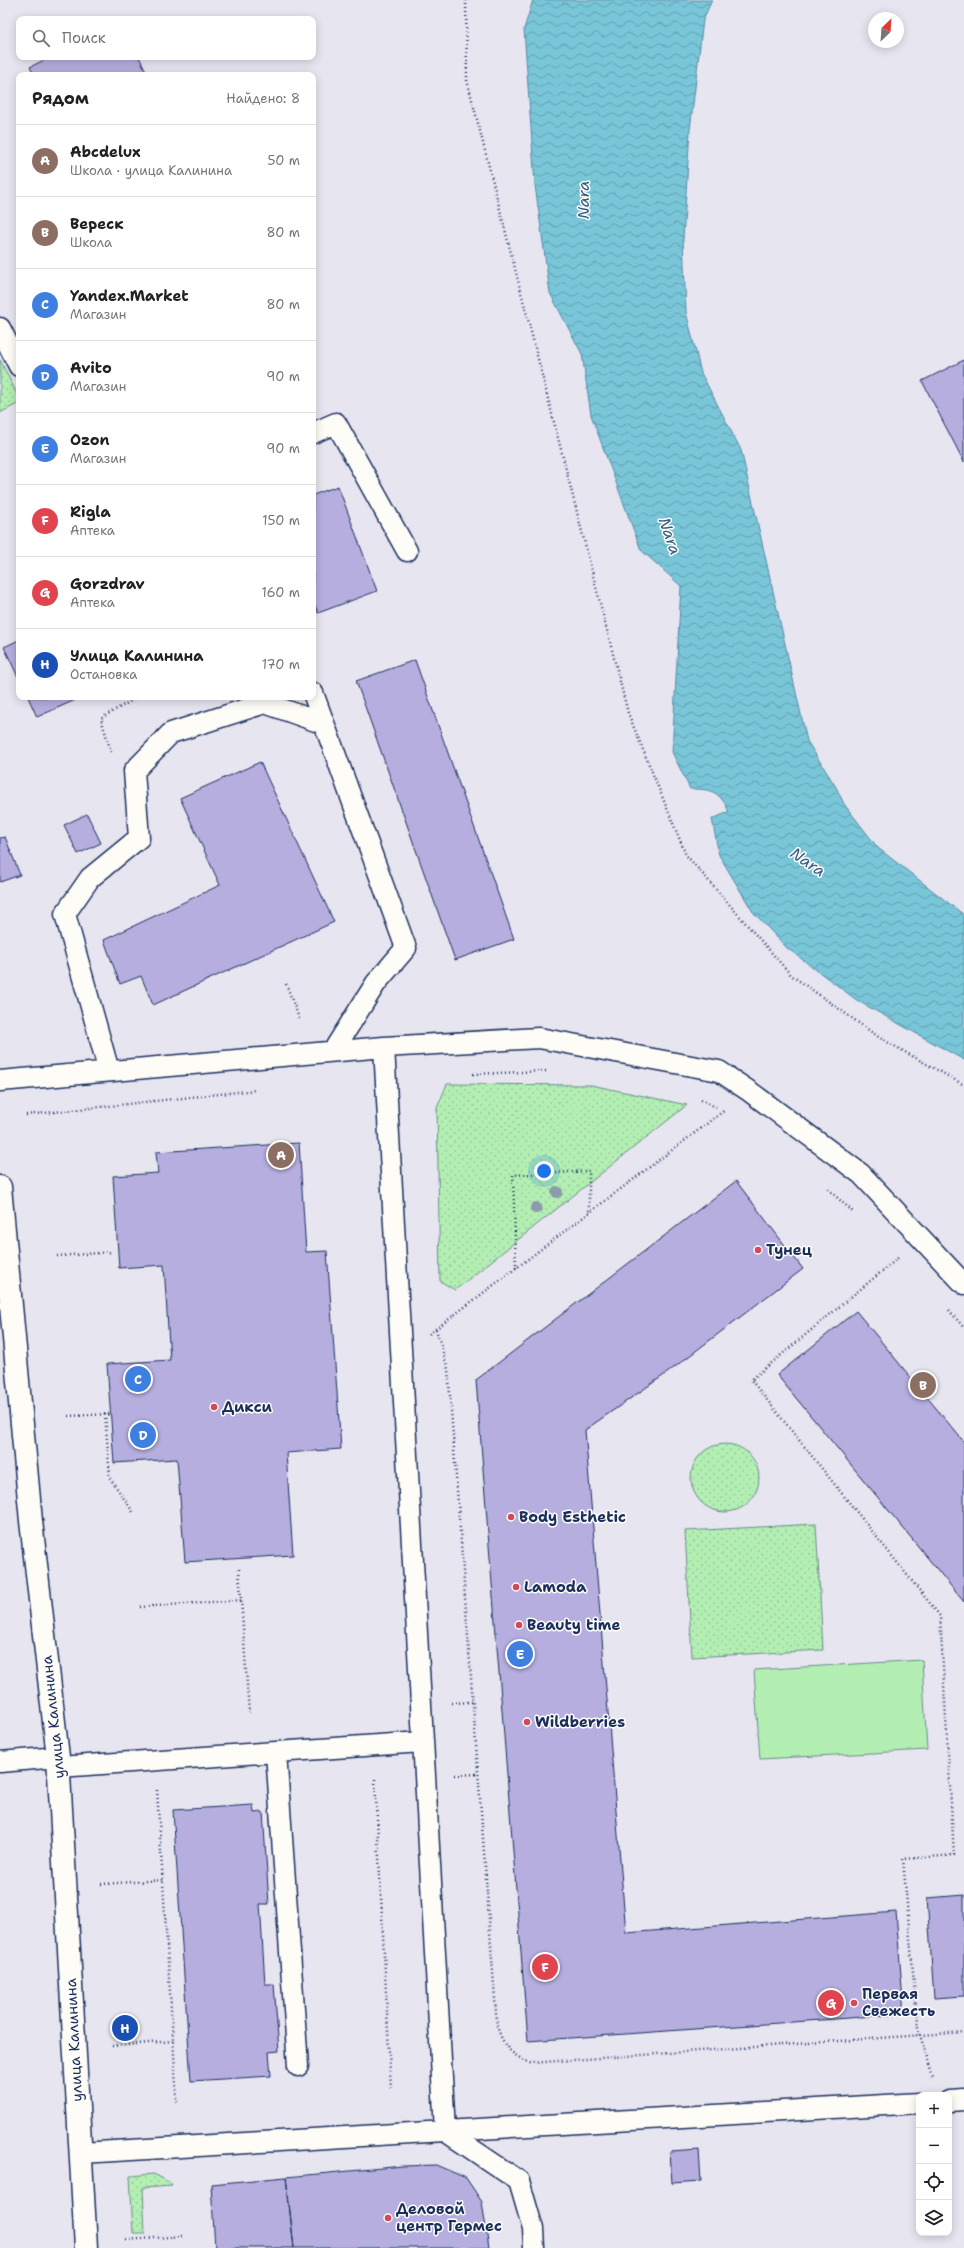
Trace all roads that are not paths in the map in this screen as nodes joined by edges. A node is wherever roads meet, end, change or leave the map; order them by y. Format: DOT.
graph roads {
  1 [pos="0,328"];
  2 [pos="16,360"];
  3 [pos="316,432"];
  4 [pos="407,551"];
  5 [pos="315,700"];
  6 [pos="324,724"];
  7 [pos="384,1047"];
  8 [pos="333,1051"];
  9 [pos="109,1071"];
  10 [pos="0,1081"];
  11 [pos="0,1187"];
  12 [pos="964,1284"];
  13 [pos="422,1742"];
  14 [pos="276,1752"];
  15 [pos="0,1762"];
  16 [pos="58,1762"];
  17 [pos="298,2066"];
  18 [pos="964,2100"];
  19 [pos="952,2101"];
  20 [pos="916,2103"];
  21 [pos="445,2131"];
  22 [pos="81,2153"];
  23 [pos="86,2248"];
  24 [pos="534,2248"];
  1 -- 2 [label="lane"];
  3 -- 4 [label="lane"];
  5 -- 6 [label="lane"];
  6 -- 8 [label="lane"];
  6 -- 9 [label="lane"];
  7 -- 8 [label="lane"];
  7 -- 12 [label="lane"];
  7 -- 13 [label="lane"];
  8 -- 9 [label="lane"];
  9 -- 10 [label="lane"];
  11 -- 16 [label="street, улица Калинина"];
  13 -- 14 [label="lane"];
  13 -- 21 [label="lane"];
  14 -- 16 [label="lane"];
  14 -- 17 [label="lane"];
  15 -- 16 [label="lane"];
  16 -- 22 [label="street, улица Калинина"];
  18 -- 19 [label="lane"];
  20 -- 21 [label="lane"];
  21 -- 22 [label="lane"];
  21 -- 24 [label="lane"];
  22 -- 23 [label="street, улица Калинина"];
}
